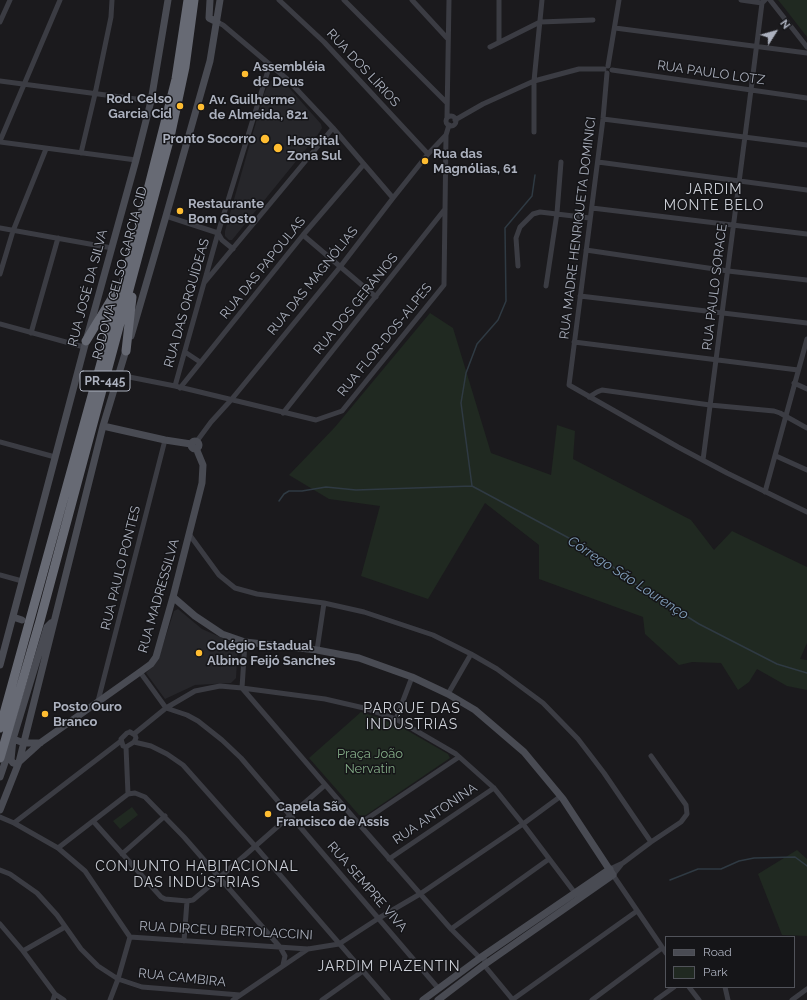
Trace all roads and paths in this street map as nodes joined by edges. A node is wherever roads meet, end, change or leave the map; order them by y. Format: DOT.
graph roads {
  1 [pos="10,0"];
  2 [pos="60,0"];
  3 [pos="112,0"];
  4 [pos="168,0"];
  5 [pos="188,0"];
  6 [pos="194,0"];
  7 [pos="197,0"];
  8 [pos="210,0"];
  9 [pos="220,0"];
  10 [pos="279,0"];
  11 [pos="344,0"];
  12 [pos="412,0"];
  13 [pos="449,0"];
  14 [pos="499,0"];
  15 [pos="542,0"];
  16 [pos="619,0"];
  17 [pos="741,0"];
  18 [pos="770,0"];
  19 [pos="764,1"];
  20 [pos="593,20"];
  21 [pos="0,22"];
  22 [pos="217,22"];
  23 [pos="540,22"];
  24 [pos="615,28"];
  25 [pos="447,38"];
  26 [pos="499,42"];
  27 [pos="757,46"];
  28 [pos="490,47"];
  29 [pos="807,47"];
  30 [pos="807,52"];
  31 [pos="270,64"];
  32 [pos="185,67"];
  33 [pos="608,69"];
  34 [pos="0,81"];
  35 [pos="534,81"];
  36 [pos="23,84"];
  37 [pos="751,90"];
  38 [pos="95,94"];
  39 [pos="807,98"];
  40 [pos="151,101"];
  41 [pos="447,103"];
  42 [pos="447,117"];
  43 [pos="603,119"];
  44 [pos="456,120"];
  45 [pos="449,125"];
  46 [pos="332,128"];
  47 [pos="534,132"];
  48 [pos="446,135"];
  49 [pos="745,137"];
  50 [pos="0,142"];
  51 [pos="807,145"];
  52 [pos="46,148"];
  53 [pos="81,153"];
  54 [pos="428,154"];
  55 [pos="136,160"];
  56 [pos="561,162"];
  57 [pos="598,162"];
  58 [pos="364,164"];
  59 [pos="740,180"];
  60 [pos="807,190"];
  61 [pos="393,198"];
  62 [pos="592,208"];
  63 [pos="445,209"];
  64 [pos="557,214"];
  65 [pos="166,216"];
  66 [pos="590,218"];
  67 [pos="734,226"];
  68 [pos="0,228"];
  69 [pos="14,231"];
  70 [pos="137,233"];
  71 [pos="218,233"];
  72 [pos="807,234"];
  73 [pos="303,235"];
  74 [pos="58,238"];
  75 [pos="141,246"];
  76 [pos="112,248"];
  77 [pos="233,249"];
  78 [pos="586,250"];
  79 [pos="518,266"];
  80 [pos="340,267"];
  81 [pos="728,271"];
  82 [pos="0,274"];
  83 [pos="807,280"];
  84 [pos="203,284"];
  85 [pos="546,286"];
  86 [pos="580,296"];
  87 [pos="376,297"];
  88 [pos="722,313"];
  89 [pos="807,323"];
  90 [pos="0,324"];
  91 [pos="31,333"];
  92 [pos="807,339"];
  93 [pos="574,342"];
  94 [pos="85,344"];
  95 [pos="806,346"];
  96 [pos="126,351"];
  97 [pos="185,352"];
  98 [pos="716,360"];
  99 [pos="200,362"];
  100 [pos="798,370"];
  101 [pos="119,375"];
  102 [pos="794,383"];
  103 [pos="178,387"];
  104 [pos="807,389"];
  105 [pos="589,397"];
  106 [pos="231,400"];
  107 [pos="710,405"];
  108 [pos="283,413"];
  109 [pos="786,417"];
  110 [pos="103,426"];
  111 [pos="807,428"];
  112 [pos="166,440"];
  113 [pos="0,442"];
  114 [pos="195,445"];
  115 [pos="776,456"];
  116 [pos="55,457"];
  117 [pos="702,460"];
  118 [pos="807,470"];
  119 [pos="765,492"];
  120 [pos="807,512"];
  121 [pos="189,534"];
  122 [pos="0,575"];
  123 [pos="22,581"];
  124 [pos="173,597"];
  125 [pos="324,603"];
  126 [pos="13,617"];
  127 [pos="22,620"];
  128 [pos="49,625"];
  129 [pos="245,642"];
  130 [pos="317,650"];
  131 [pos="471,654"];
  132 [pos="0,664"];
  133 [pos="140,672"];
  134 [pos="412,677"];
  135 [pos="242,688"];
  136 [pos="448,694"];
  137 [pos="98,701"];
  138 [pos="166,708"];
  139 [pos="396,720"];
  140 [pos="0,728"];
  141 [pos="134,734"];
  142 [pos="13,739"];
  143 [pos="121,741"];
  144 [pos="134,742"];
  145 [pos="24,743"];
  146 [pos="40,743"];
  147 [pos="126,747"];
  148 [pos="651,756"];
  149 [pos="459,757"];
  150 [pos="0,758"];
  151 [pos="19,762"];
  152 [pos="0,778"];
  153 [pos="325,785"];
  154 [pos="494,788"];
  155 [pos="128,794"];
  156 [pos="560,796"];
  157 [pos="0,810"];
  158 [pos="290,815"];
  159 [pos="165,816"];
  160 [pos="0,817"];
  161 [pos="93,821"];
  162 [pos="14,823"];
  163 [pos="359,824"];
  164 [pos="523,824"];
  165 [pos="650,842"];
  166 [pos="255,846"];
  167 [pos="58,848"];
  168 [pos="122,854"];
  169 [pos="389,859"];
  170 [pos="549,859"];
  171 [pos="0,870"];
  172 [pos="612,872"];
  173 [pos="219,878"];
  174 [pos="575,893"];
  175 [pos="420,894"];
  176 [pos="187,901"];
  177 [pos="637,911"];
  178 [pos="379,918"];
  179 [pos="0,924"];
  180 [pos="65,927"];
  181 [pos="451,929"];
  182 [pos="130,937"];
  183 [pos="184,941"];
  184 [pos="339,944"];
  185 [pos="280,947"];
  186 [pos="662,948"];
  187 [pos="308,949"];
  188 [pos="23,951"];
  189 [pos="665,952"];
  190 [pos="480,958"];
  191 [pos="283,965"];
  192 [pos="484,965"];
  193 [pos="363,971"];
  194 [pos="118,979"];
  195 [pos="438,988"];
  196 [pos="673,988"];
  197 [pos="690,988"];
  198 [pos="725,988"];
  199 [pos="807,989"];
  200 [pos="55,994"];
  201 [pos="240,995"];
  202 [pos="53,1000"];
  203 [pos="64,1000"];
  204 [pos="110,1000"];
  205 [pos="232,1000"];
  206 [pos="322,1000"];
  207 [pos="388,1000"];
  208 [pos="423,1000"];
  209 [pos="438,1000"];
  210 [pos="512,1000"];
  211 [pos="592,1000"];
  212 [pos="656,1000"];
  213 [pos="699,1000"];
  214 [pos="728,1000"];
  215 [pos="792,1000"];
  1 -- 21 [label="street"];
  2 -- 36 [label="street"];
  3 -- 38 [label="street"];
  4 -- 40 [label="street, RUA JOSÉ DA SILVA"];
  5 -- 70 [label="highway, RODOVIA CELSO GARCIA CID / PR-445"];
  6 -- 32 [label="highway, RODOVIA CELSO GARCIA CID / PR-445"];
  7 -- 32 [label="highway"];
  8 -- 22 [label="street"];
  9 -- 22 [label="street"];
  10 -- 54 [label="street, RUA DOS LÍRIOS"];
  11 -- 41 [label="street"];
  12 -- 25 [label="street"];
  13 -- 25 [label="street"];
  14 -- 26 [label="street"];
  15 -- 23 [label="street"];
  16 -- 24 [label="street, RUA MADRE HENRIQUETA DOMINICI"];
  17 -- 19 [label="street"];
  18 -- 29 [label="street"];
  19 -- 27 [label="street, RUA PAULO SORACE"];
  20 -- 23 [label="street"];
  22 -- 31 [label="street"];
  22 -- 65 [label="street"];
  23 -- 26 [label="street"];
  23 -- 35 [label="street"];
  24 -- 27 [label="street"];
  24 -- 33 [label="street, RUA MADRE HENRIQUETA DOMINICI"];
  25 -- 41 [label="street"];
  26 -- 28 [label="street"];
  27 -- 30 [label="street"];
  27 -- 37 [label="street, RUA PAULO SORACE"];
  31 -- 46 [label="street"];
  31 -- 71 [label="street, RUA DAS ORQUÍDEAS"];
  32 -- 75 [label="highway, RODOVIA CELSO GARCIA CID / PR-445"];
  33 -- 35 [label="street, RUA PAULO LOTZ"];
  33 -- 37 [label="street, RUA PAULO LOTZ"];
  33 -- 43 [label="street, RUA MADRE HENRIQUETA DOMINICI"];
  34 -- 36 [label="street"];
  35 -- 44 [label="street, RUA PAULO LOTZ"];
  35 -- 47 [label="street"];
  36 -- 38 [label="street"];
  36 -- 50 [label="street"];
  37 -- 39 [label="street, RUA PAULO LOTZ"];
  37 -- 49 [label="street, RUA PAULO SORACE"];
  38 -- 40 [label="street"];
  38 -- 53 [label="street"];
  40 -- 55 [label="street, RUA JOSÉ DA SILVA"];
  41 -- 42 [label="street"];
  42 -- 44 [label="street"];
  42 -- 45 [label="street"];
  43 -- 49 [label="street"];
  43 -- 57 [label="street, RUA MADRE HENRIQUETA DOMINICI"];
  44 -- 45 [label="street"];
  45 -- 48 [label="street, RUA FLOR-DOS-ALPES"];
  46 -- 58 [label="street"];
  46 -- 77 [label="street"];
  48 -- 54 [label="street, RUA DAS MAGNÓLIAS"];
  48 -- 63 [label="street, RUA FLOR-DOS-ALPES"];
  49 -- 51 [label="street"];
  49 -- 59 [label="street, RUA PAULO SORACE"];
  50 -- 52 [label="street"];
  52 -- 53 [label="street"];
  52 -- 69 [label="street"];
  53 -- 55 [label="street"];
  54 -- 61 [label="street, RUA DAS MAGNÓLIAS"];
  55 -- 76 [label="street, RUA JOSÉ DA SILVA"];
  56 -- 64 [label="street"];
  57 -- 59 [label="street"];
  57 -- 62 [label="street, RUA MADRE HENRIQUETA DOMINICI"];
  58 -- 61 [label="street"];
  58 -- 73 [label="street, RUA DAS PAPOULAS"];
  59 -- 60 [label="street"];
  59 -- 67 [label="street, RUA PAULO SORACE"];
  61 -- 80 [label="street, RUA DAS MAGNÓLIAS"];
  62 -- 66 [label="street, RUA MADRE HENRIQUETA DOMINICI"];
  62 -- 67 [label="street"];
  63 -- 87 [label="street, RUA DOS GERÂNIOS"];
  63 -- 108 [label="street, RUA FLOR-DOS-ALPES"];
  64 -- 66 [label="street"];
  64 -- 79 [label="street"];
  64 -- 85 [label="street"];
  65 -- 71 [label="street"];
  65 -- 96 [label="street"];
  66 -- 78 [label="street, RUA MADRE HENRIQUETA DOMINICI"];
  67 -- 72 [label="street"];
  67 -- 81 [label="street, RUA PAULO SORACE"];
  68 -- 69 [label="street"];
  69 -- 74 [label="street"];
  69 -- 82 [label="street"];
  70 -- 94 [label="highway"];
  70 -- 140 [label="highway, RODOVIA CELSO GARCIA CID / PR-445"];
  71 -- 77 [label="street"];
  71 -- 84 [label="street, RUA DAS ORQUÍDEAS"];
  73 -- 80 [label="street"];
  73 -- 99 [label="street, RUA DAS PAPOULAS"];
  74 -- 76 [label="street"];
  74 -- 91 [label="street"];
  75 -- 96 [label="highway"];
  75 -- 150 [label="highway, RODOVIA CELSO GARCIA CID / PR-445"];
  76 -- 94 [label="street, RUA JOSÉ DA SILVA"];
  77 -- 84 [label="street"];
  78 -- 81 [label="street"];
  78 -- 86 [label="street, RUA MADRE HENRIQUETA DOMINICI"];
  80 -- 87 [label="street"];
  80 -- 106 [label="street, RUA DAS MAGNÓLIAS"];
  81 -- 83 [label="street"];
  81 -- 88 [label="street, RUA PAULO SORACE"];
  84 -- 97 [label="street, RUA DAS ORQUÍDEAS"];
  86 -- 88 [label="street"];
  86 -- 93 [label="street, RUA MADRE HENRIQUETA DOMINICI"];
  87 -- 108 [label="street, RUA DOS GERÂNIOS"];
  88 -- 89 [label="street"];
  88 -- 98 [label="street, RUA PAULO SORACE"];
  90 -- 91 [label="street"];
  91 -- 94 [label="street"];
  92 -- 95 [label="street"];
  93 -- 98 [label="street"];
  93 -- 105 [label="street, RUA MADRE HENRIQUETA DOMINICI"];
  94 -- 116 [label="street, RUA JOSÉ DA SILVA"];
  95 -- 100 [label="street"];
  96 -- 101 [label="street"];
  97 -- 99 [label="street"];
  97 -- 103 [label="street, RUA DAS ORQUÍDEAS"];
  98 -- 100 [label="street"];
  98 -- 107 [label="street, RUA PAULO SORACE"];
  99 -- 103 [label="street, RUA DAS PAPOULAS"];
  100 -- 102 [label="street"];
  101 -- 103 [label="street, RUA FLOR-DOS-ALPES"];
  101 -- 110 [label="street"];
  102 -- 104 [label="street"];
  102 -- 109 [label="street"];
  103 -- 106 [label="street, RUA FLOR-DOS-ALPES"];
  105 -- 107 [label="street"];
  105 -- 117 [label="street"];
  106 -- 108 [label="street, RUA FLOR-DOS-ALPES"];
  106 -- 114 [label="street, RUA DAS MAGNÓLIAS"];
  107 -- 109 [label="street"];
  107 -- 117 [label="street, RUA PAULO SORACE"];
  109 -- 111 [label="street"];
  109 -- 115 [label="street"];
  110 -- 112 [label="street"];
  110 -- 128 [label="street"];
  112 -- 114 [label="street"];
  112 -- 137 [label="street, RUA PAULO PONTES"];
  113 -- 116 [label="street"];
  114 -- 121 [label="street, RUA MADRESSILVA"];
  115 -- 118 [label="street"];
  115 -- 119 [label="street"];
  116 -- 123 [label="street, RUA JOSÉ DA SILVA"];
  117 -- 119 [label="street"];
  119 -- 120 [label="street"];
  121 -- 124 [label="street, RUA MADRESSILVA"];
  121 -- 125 [label="street"];
  122 -- 123 [label="street"];
  123 -- 126 [label="street, RUA JOSÉ DA SILVA"];
  124 -- 129 [label="street"];
  124 -- 133 [label="street, RUA MADRESSILVA"];
  125 -- 130 [label="street"];
  125 -- 131 [label="street"];
  126 -- 127 [label="street"];
  126 -- 132 [label="street, RUA JOSÉ DA SILVA"];
  128 -- 142 [label="street"];
  128 -- 145 [label="street"];
  129 -- 130 [label="street"];
  129 -- 135 [label="street"];
  130 -- 134 [label="street"];
  131 -- 136 [label="street"];
  131 -- 165 [label="street"];
  133 -- 137 [label="street, RUA MADRESSILVA"];
  133 -- 138 [label="street"];
  134 -- 136 [label="street"];
  134 -- 139 [label="street"];
  135 -- 138 [label="street"];
  135 -- 139 [label="street"];
  135 -- 153 [label="street"];
  136 -- 156 [label="street"];
  137 -- 146 [label="street, RUA MADRESSILVA"];
  138 -- 141 [label="street"];
  138 -- 158 [label="street, RUA SEMPRE VIVA"];
  139 -- 149 [label="street"];
  141 -- 143 [label="street"];
  141 -- 144 [label="street"];
  142 -- 145 [label="street"];
  142 -- 151 [label="street"];
  142 -- 152 [label="street"];
  143 -- 147 [label="street"];
  143 -- 162 [label="street"];
  144 -- 147 [label="street"];
  144 -- 166 [label="street"];
  145 -- 146 [label="street"];
  145 -- 151 [label="street"];
  146 -- 151 [label="street, RUA MADRESSILVA"];
  147 -- 155 [label="street"];
  148 -- 165 [label="street"];
  149 -- 154 [label="street"];
  149 -- 163 [label="street"];
  151 -- 157 [label="street"];
  153 -- 158 [label="street"];
  153 -- 163 [label="street"];
  154 -- 164 [label="street"];
  154 -- 169 [label="street, RUA ANTONINA"];
  155 -- 159 [label="street"];
  155 -- 161 [label="street"];
  156 -- 164 [label="street, RUA DIRCEU BERTOLACCINI"];
  156 -- 172 [label="street"];
  158 -- 166 [label="street"];
  158 -- 178 [label="street, RUA SEMPRE VIVA"];
  159 -- 168 [label="street"];
  159 -- 173 [label="street"];
  160 -- 162 [label="street, RUA DIRCEU BERTOLACCINI"];
  161 -- 167 [label="street"];
  161 -- 168 [label="street"];
  162 -- 167 [label="street, RUA DIRCEU BERTOLACCINI"];
  163 -- 169 [label="street"];
  164 -- 170 [label="street"];
  164 -- 175 [label="street, RUA DIRCEU BERTOLACCINI"];
  165 -- 172 [label="street"];
  166 -- 173 [label="street"];
  166 -- 184 [label="street"];
  167 -- 182 [label="street, RUA DIRCEU BERTOLACCINI"];
  168 -- 176 [label="street"];
  169 -- 175 [label="street"];
  170 -- 174 [label="street"];
  170 -- 181 [label="street"];
  171 -- 180 [label="street, RUA CAMBIRA"];
  172 -- 174 [label="street"];
  172 -- 177 [label="street"];
  172 -- 192 [label="street"];
  173 -- 176 [label="street"];
  173 -- 185 [label="street"];
  174 -- 190 [label="street"];
  175 -- 178 [label="street, RUA DIRCEU BERTOLACCINI"];
  175 -- 181 [label="street"];
  176 -- 183 [label="street"];
  177 -- 186 [label="street"];
  177 -- 210 [label="street"];
  178 -- 184 [label="street, RUA DIRCEU BERTOLACCINI"];
  178 -- 195 [label="street, RUA SEMPRE VIVA"];
  179 -- 188 [label="street"];
  180 -- 188 [label="street"];
  180 -- 194 [label="street, RUA CAMBIRA"];
  181 -- 190 [label="street"];
  182 -- 183 [label="street, RUA DIRCEU BERTOLACCINI"];
  182 -- 194 [label="street"];
  183 -- 185 [label="street, RUA DIRCEU BERTOLACCINI"];
  184 -- 187 [label="street, RUA DIRCEU BERTOLACCINI"];
  184 -- 193 [label="street"];
  185 -- 187 [label="street, RUA DIRCEU BERTOLACCINI"];
  185 -- 191 [label="street"];
  186 -- 189 [label="street"];
  186 -- 211 [label="street"];
  187 -- 191 [label="street"];
  188 -- 200 [label="street"];
  190 -- 192 [label="street"];
  190 -- 195 [label="street"];
  191 -- 201 [label="street"];
  192 -- 209 [label="street"];
  192 -- 210 [label="street"];
  193 -- 206 [label="street"];
  193 -- 207 [label="street"];
  194 -- 201 [label="street, RUA CAMBIRA"];
  194 -- 204 [label="street"];
  195 -- 208 [label="street"];
  196 -- 212 [label="street"];
  197 -- 213 [label="street"];
  198 -- 214 [label="street"];
  199 -- 215 [label="street"];
  200 -- 202 [label="street"];
  200 -- 203 [label="street"];
  201 -- 205 [label="street"];
}
